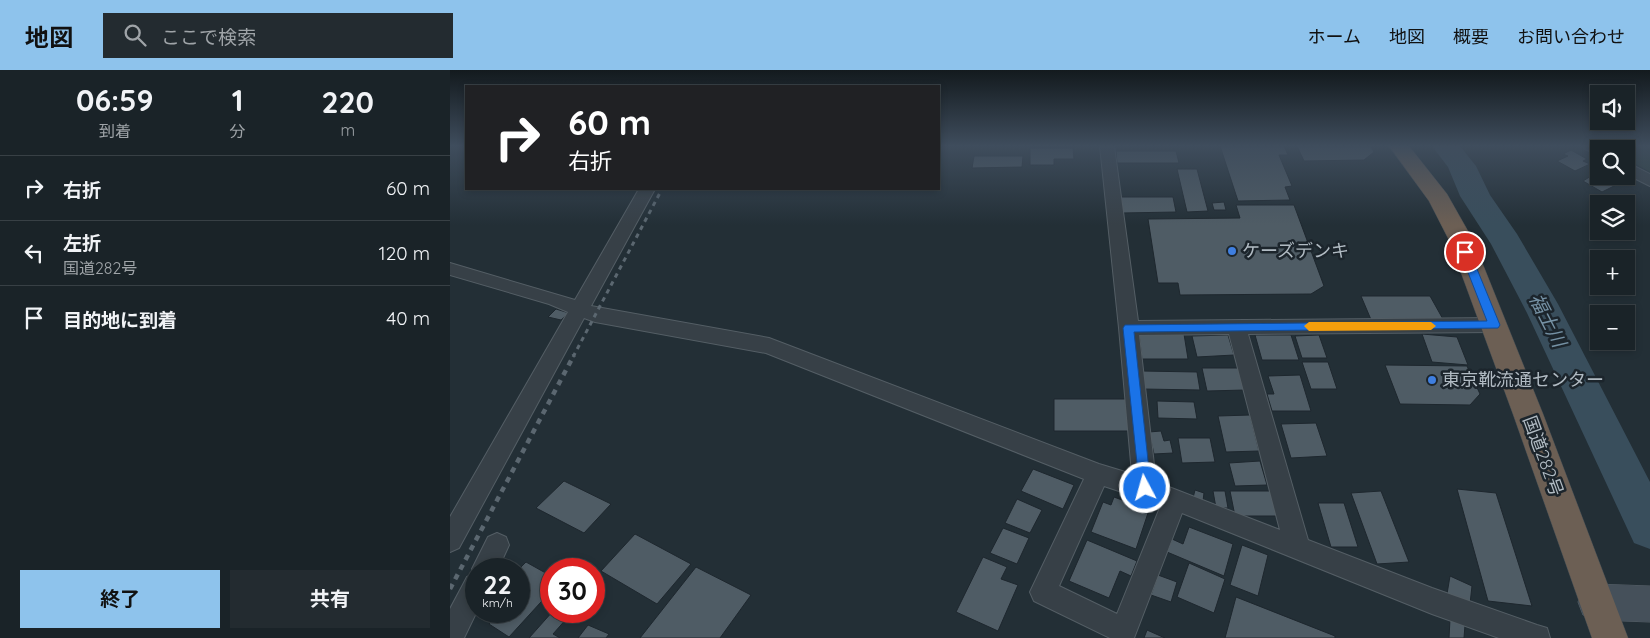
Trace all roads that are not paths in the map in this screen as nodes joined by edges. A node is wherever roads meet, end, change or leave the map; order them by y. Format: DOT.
graph roads {
  1 [pos="1109,173"];
  2 [pos="1418,173"];
  3 [pos="1635,173"];
  4 [pos="1650,181"];
  5 [pos="646,190"];
  6 [pos="450,268"];
  7 [pos="578,309"];
  8 [pos="1494,325"];
  9 [pos="1236,326"];
  10 [pos="1128,328"];
  11 [pos="1098,474"];
  12 [pos="1145,488"];
  13 [pos="1175,500"];
  14 [pos="450,540"];
  15 [pos="498,544"];
  16 [pos="1298,549"];
  17 [pos="491,558"];
  18 [pos="1596,602"];
  19 [pos="1649,604"];
  20 [pos="465,608"];
  21 [pos="450,637"];
  22 [pos="1537,638"];
  23 [pos="1610,638"];
  1 -- 10 [label="street"];
  2 -- 8 [label="highway, 国道282号"];
  3 -- 4 [label="street"];
  5 -- 7 [label="street"];
  6 -- 7 [label="street"];
  7 -- 11 [label="street"];
  7 -- 14 [label="street"];
  8 -- 9 [label="street"];
  8 -- 18 [label="highway, 国道282号"];
  9 -- 10 [label="street"];
  9 -- 16 [label="street"];
  10 -- 12 [label="street"];
  11 -- 12 [label="street"];
  11 -- 13 [label="street"];
  12 -- 13 [label="street"];
  13 -- 16 [label="street"];
  15 -- 17 [label="street"];
  16 -- 22 [label="street"];
  18 -- 19 [label="main road"];
  18 -- 23 [label="highway, 国道282号"];
  20 -- 21 [label="street"];
}
